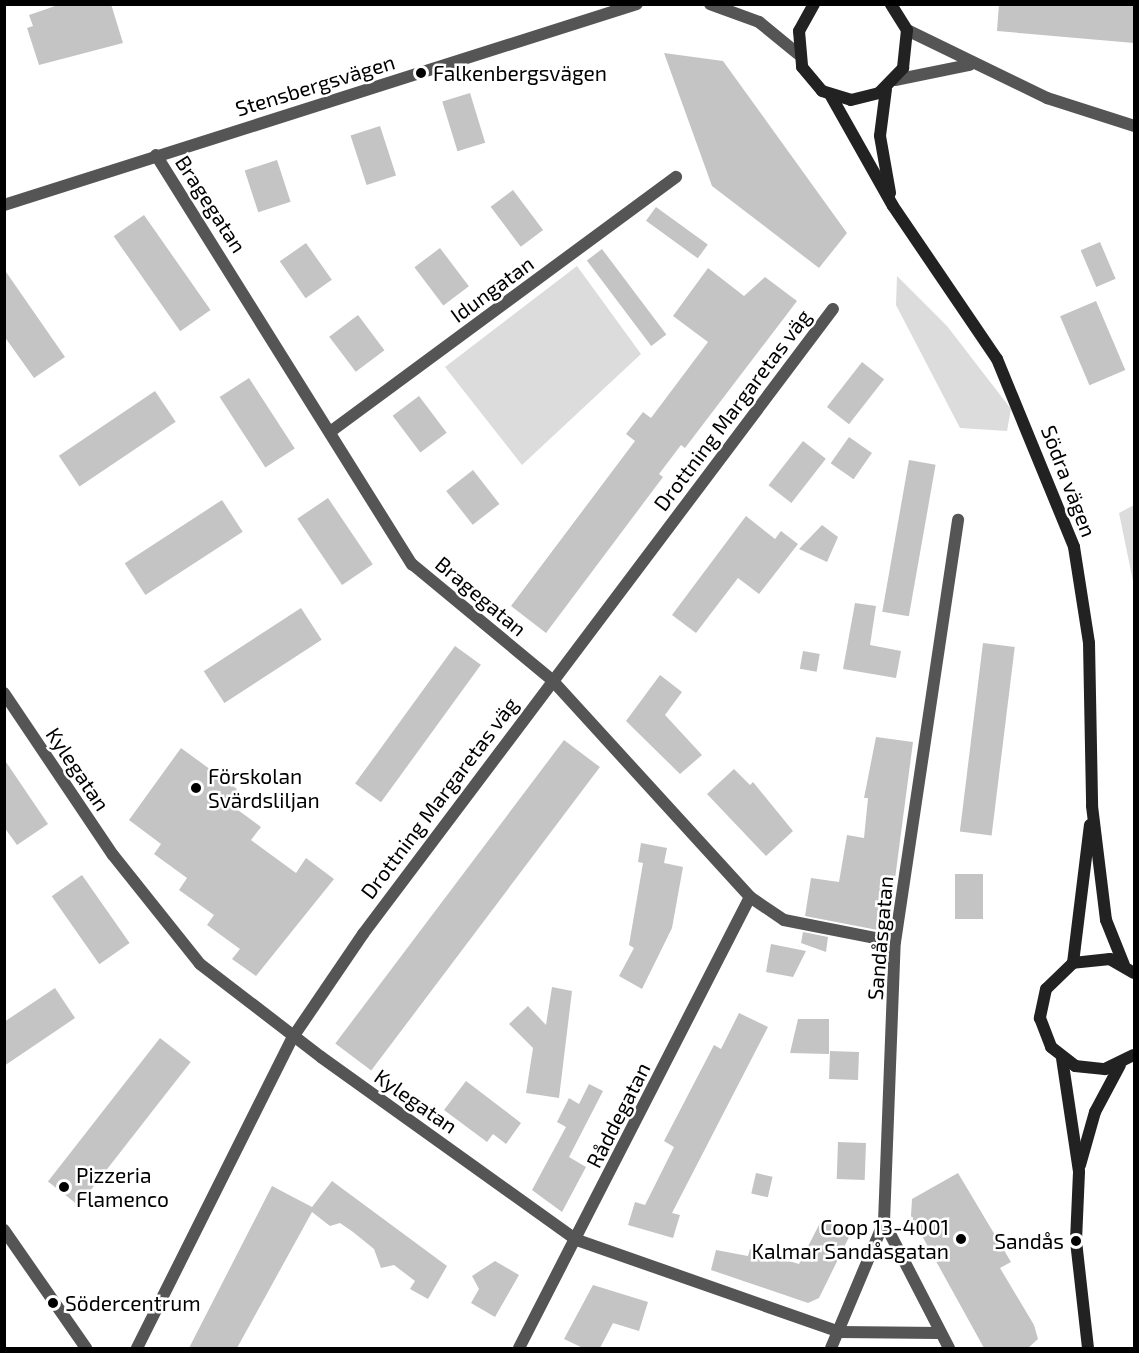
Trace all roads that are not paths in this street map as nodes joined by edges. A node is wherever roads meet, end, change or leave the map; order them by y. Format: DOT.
graph roads {
  1 [pos="637,4"];
  2 [pos="710,4"];
  3 [pos="814,4"];
  4 [pos="893,6"];
  5 [pos="906,30"];
  6 [pos="798,54"];
  7 [pos="969,65"];
  8 [pos="891,85"];
  9 [pos="831,96"];
  10 [pos="1134,126"];
  11 [pos="156,155"];
  12 [pos="676,177"];
  13 [pos="4,205"];
  14 [pos="893,206"];
  15 [pos="833,309"];
  16 [pos="330,432"];
  17 [pos="958,520"];
  18 [pos="552,680"];
  19 [pos="4,693"];
  20 [pos="1092,806"];
  21 [pos="750,897"];
  22 [pos="895,942"];
  23 [pos="1073,963"];
  24 [pos="1130,969"];
  25 [pos="294,1037"];
  26 [pos="1134,1054"];
  27 [pos="1062,1058"];
  28 [pos="1120,1065"];
  29 [pos="1078,1172"];
  30 [pos="884,1222"];
  31 [pos="4,1230"];
  32 [pos="577,1240"];
  33 [pos="839,1332"];
  34 [pos="939,1333"];
  35 [pos="86,1348"];
  36 [pos="136,1348"];
  37 [pos="519,1348"];
  38 [pos="831,1348"];
  39 [pos="949,1348"];
  40 [pos="1088,1348"];
  1 -- 11 [label="street, Stensbergsvägen"];
  2 -- 6 [label="street"];
  3 -- 6 [label="main road"];
  4 -- 5 [label="main road"];
  5 -- 7 [label="street"];
  5 -- 8 [label="main road, Södra vägen"];
  6 -- 9 [label="main road, Södra vägen"];
  7 -- 8 [label="street"];
  7 -- 10 [label="street"];
  8 -- 9 [label="main road"];
  8 -- 14 [label="main road, Södra vägen"];
  9 -- 14 [label="main road, Södra vägen"];
  11 -- 13 [label="street, Stensbergsvägen"];
  11 -- 16 [label="street, Bragegatan"];
  12 -- 16 [label="street, Idungatan"];
  14 -- 20 [label="main road, Södra vägen"];
  15 -- 18 [label="street, Drottning Margaretas väg"];
  16 -- 18 [label="street, Bragegatan"];
  17 -- 22 [label="street, Sandåsgatan"];
  18 -- 21 [label="street, Bragegatan"];
  18 -- 25 [label="street, Drottning Margaretas väg"];
  19 -- 25 [label="street, Kylegatan"];
  20 -- 23 [label="main road, Södra vägen"];
  20 -- 24 [label="main road, Södra vägen"];
  21 -- 22 [label="street, Bragegatan"];
  21 -- 32 [label="street, Råddegatan"];
  22 -- 30 [label="street, Sandåsgatan"];
  23 -- 24 [label="main road"];
  23 -- 27 [label="main road"];
  25 -- 32 [label="street, Kylegatan"];
  25 -- 36 [label="street, Drottning Margaretas väg"];
  26 -- 28 [label="main road"];
  27 -- 28 [label="main road"];
  27 -- 29 [label="main road"];
  28 -- 29 [label="main road"];
  29 -- 40 [label="main road"];
  30 -- 33 [label="street"];
  30 -- 34 [label="street, Sandåsgatan"];
  31 -- 35 [label="street"];
  32 -- 33 [label="street, Kylegatan"];
  32 -- 37 [label="street, Råddegatan"];
  33 -- 34 [label="street, Kylegatan"];
  33 -- 38 [label="street"];
  34 -- 39 [label="street, Sandåsgatan"];
}
